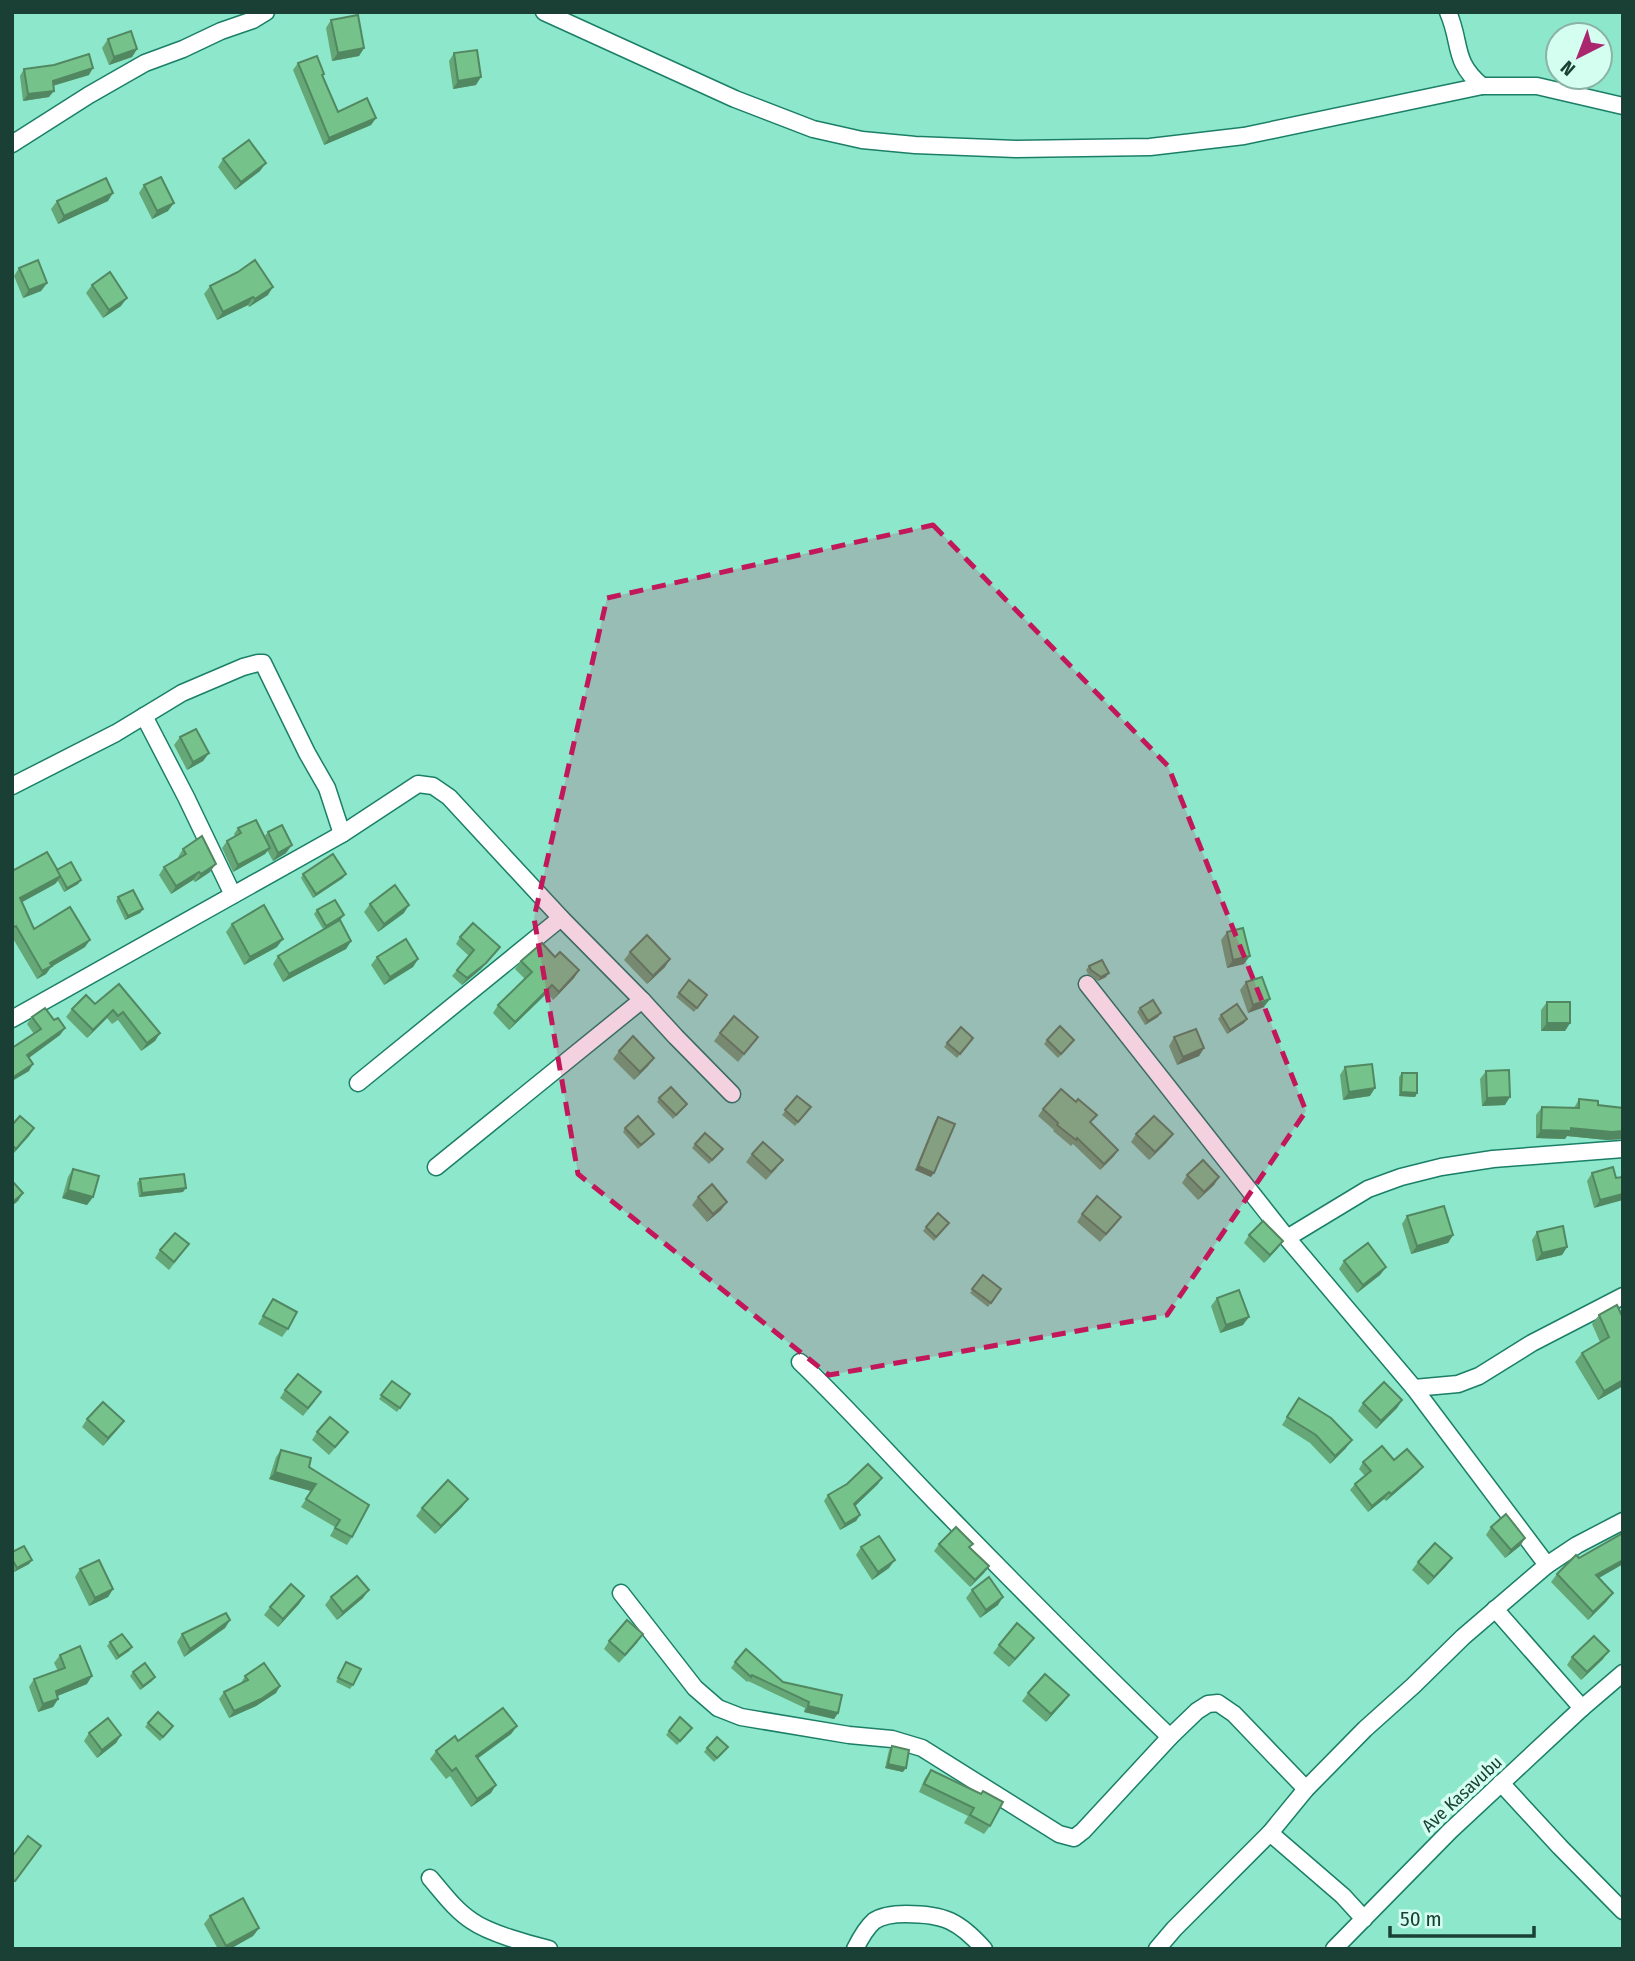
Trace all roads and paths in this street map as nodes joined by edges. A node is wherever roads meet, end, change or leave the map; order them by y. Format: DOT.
graph roads {
  1 [pos="266,12"];
  2 [pos="544,12"];
  3 [pos="1448,12"];
  4 [pos="1459,56"];
  5 [pos="1482,86"];
  6 [pos="1444,93"];
  7 [pos="1623,106"];
  8 [pos="12,144"];
  9 [pos="144,716"];
  10 [pos="12,786"];
  11 [pos="342,834"];
  12 [pos="233,895"];
  13 [pos="561,918"];
  14 [pos="1087,984"];
  15 [pos="642,1000"];
  16 [pos="12,1019"];
  17 [pos="358,1083"];
  18 [pos="732,1094"];
  19 [pos="1623,1149"];
  20 [pos="436,1167"];
  21 [pos="1287,1238"];
  22 [pos="1623,1296"];
  23 [pos="800,1362"];
  24 [pos="1414,1388"];
  25 [pos="1623,1521"];
  26 [pos="1547,1565"];
  27 [pos="621,1593"];
  28 [pos="1495,1609"];
  29 [pos="1623,1673"];
  30 [pos="1582,1708"];
  31 [pos="1170,1737"];
  32 [pos="1502,1783"];
  33 [pos="1306,1789"];
  34 [pos="1270,1833"];
  35 [pos="430,1878"];
  36 [pos="1623,1911"];
  37 [pos="1364,1919"];
  38 [pos="549,1949"];
  39 [pos="855,1949"];
  40 [pos="984,1949"];
  41 [pos="1157,1949"];
  42 [pos="1334,1949"];
  1 -- 8 [label="street"];
  2 -- 6 [label="street"];
  3 -- 4 [label="street"];
  4 -- 5 [label="street"];
  4 -- 6 [label="street"];
  5 -- 6 [label="street"];
  5 -- 7 [label="street"];
  9 -- 10 [label="street"];
  9 -- 11 [label="street"];
  9 -- 12 [label="street"];
  11 -- 12 [label="street"];
  11 -- 13 [label="street"];
  12 -- 16 [label="street"];
  13 -- 15 [label="street"];
  13 -- 17 [label="street"];
  14 -- 21 [label="street"];
  15 -- 18 [label="street"];
  15 -- 20 [label="street"];
  19 -- 21 [label="street"];
  21 -- 24 [label="street"];
  22 -- 24 [label="street"];
  23 -- 31 [label="street"];
  24 -- 26 [label="street"];
  25 -- 26 [label="street"];
  26 -- 28 [label="street"];
  27 -- 31 [label="street"];
  28 -- 30 [label="street"];
  28 -- 33 [label="street"];
  29 -- 30 [label="street, Ave Kasavubu"];
  30 -- 32 [label="street, Ave Kasavubu"];
  31 -- 33 [label="street"];
  32 -- 36 [label="street"];
  32 -- 37 [label="street, Ave Kasavubu"];
  33 -- 34 [label="street"];
  34 -- 37 [label="street"];
  34 -- 41 [label="street"];
  35 -- 38 [label="street"];
  37 -- 42 [label="street, Ave Kasavubu"];
  39 -- 40 [label="street"];
}
